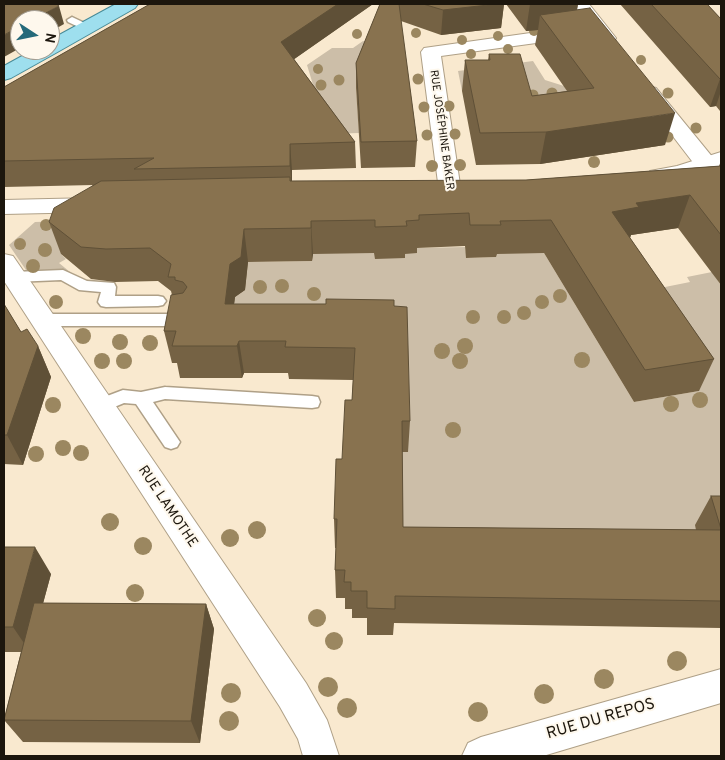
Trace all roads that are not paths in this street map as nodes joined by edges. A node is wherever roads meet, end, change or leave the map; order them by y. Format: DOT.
graph roads {
  1 [pos="129,4"];
  2 [pos="580,4"];
  3 [pos="600,29"];
  4 [pos="60,40"];
  5 [pos="616,51"];
  6 [pos="28,60"];
  7 [pos="4,74"];
  8 [pos="634,74"];
  9 [pos="714,162"];
  10 [pos="641,179"];
  11 [pos="450,198"];
  12 [pos="116,205"];
  13 [pos="4,207"];
  14 [pos="9,270"];
  15 [pos="158,301"];
  16 [pos="42,320"];
  17 [pos="184,320"];
  18 [pos="141,398"];
  19 [pos="312,402"];
  20 [pos="100,406"];
  21 [pos="171,442"];
  22 [pos="721,686"];
  23 [pos="321,756"];
  24 [pos="481,756"];
  1 -- 4 [label="main road"];
  2 -- 3 [label="street"];
  3 -- 5 [label="street"];
  3 -- 11 [label="street, RUE JOSÉPHINE BAKER"];
  6 -- 7 [label="main road"];
  8 -- 9 [label="street"];
  9 -- 10 [label="street"];
  12 -- 13 [label="street"];
  14 -- 15 [label="lane"];
  14 -- 16 [label="street, RUE LAMOTHE"];
  16 -- 17 [label="lane"];
  16 -- 20 [label="street, RUE LAMOTHE"];
  18 -- 19 [label="lane"];
  18 -- 20 [label="lane"];
  18 -- 21 [label="lane"];
  20 -- 23 [label="street, RUE LAMOTHE"];
  22 -- 24 [label="street, RUE DU REPOS"];
}
